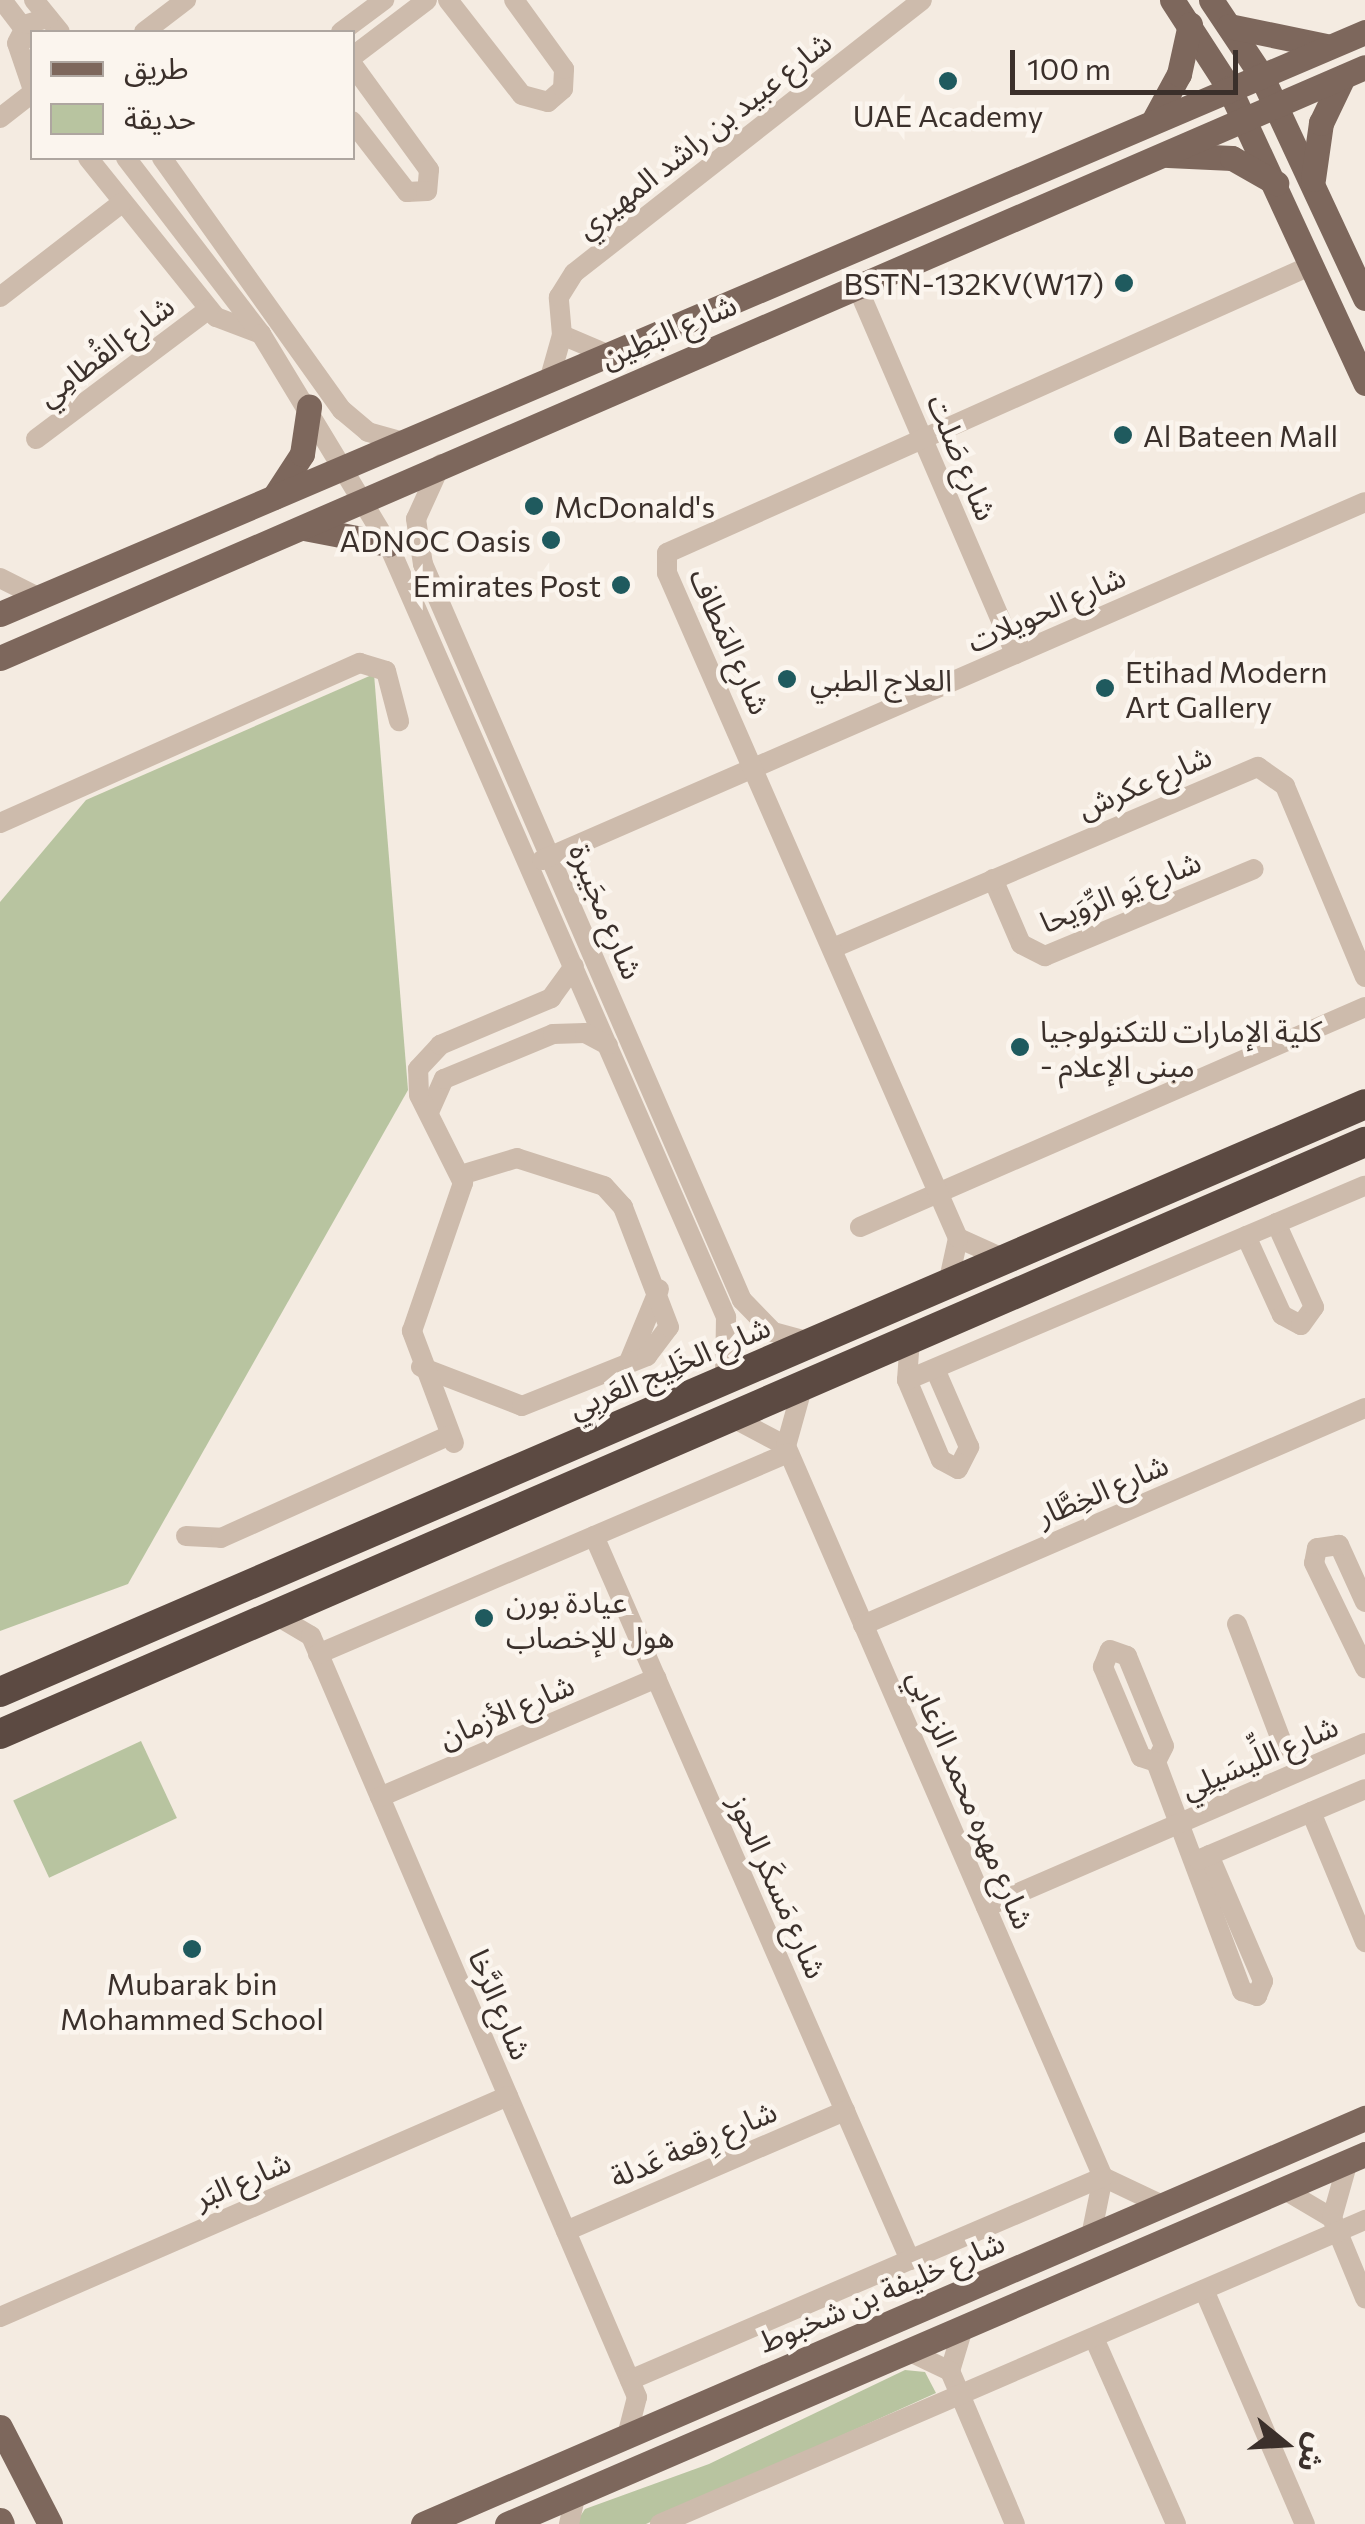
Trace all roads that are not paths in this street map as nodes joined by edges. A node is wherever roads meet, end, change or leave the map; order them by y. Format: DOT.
graph roads {
  1 [pos="2,0"];
  2 [pos="34,0"];
  3 [pos="186,0"];
  4 [pos="384,0"];
  5 [pos="427,0"];
  6 [pos="448,0"];
  7 [pos="514,0"];
  8 [pos="922,0"];
  9 [pos="1172,0"];
  10 [pos="1211,0"];
  11 [pos="1190,24"];
  12 [pos="54,26"];
  13 [pos="1229,26"];
  14 [pos="147,30"];
  15 [pos="344,30"];
  16 [pos="1365,32"];
  17 [pos="28,33"];
  18 [pos="1335,46"];
  19 [pos="355,54"];
  20 [pos="355,68"];
  21 [pos="1354,72"];
  22 [pos="1262,75"];
  23 [pos="30,86"];
  24 [pos="1229,88"];
  25 [pos="30,92"];
  26 [pos="1276,104"];
  27 [pos="0,118"];
  28 [pos="1155,118"];
  29 [pos="1244,118"];
  30 [pos="355,125"];
  31 [pos="1153,155"];
  32 [pos="90,160"];
  33 [pos="169,160"];
  34 [pos="130,162"];
  35 [pos="1313,179"];
  36 [pos="1276,183"];
  37 [pos="124,202"];
  38 [pos="1312,265"];
  39 [pos="856,284"];
  40 [pos="0,296"];
  41 [pos="1365,298"];
  42 [pos="209,309"];
  43 [pos="261,334"];
  44 [pos="562,335"];
  45 [pos="609,356"];
  46 [pos="549,381"];
  47 [pos="1365,383"];
  48 [pos="332,394"];
  49 [pos="308,406"];
  50 [pos="921,435"];
  51 [pos="36,438"];
  52 [pos="418,443"];
  53 [pos="442,464"];
  54 [pos="346,470"];
  55 [pos="274,496"];
  56 [pos="363,499"];
  57 [pos="1365,502"];
  58 [pos="299,528"];
  59 [pos="388,544"];
  60 [pos="0,578"];
  61 [pos="40,598"];
  62 [pos="0,614"];
  63 [pos="1015,654"];
  64 [pos="0,658"];
  65 [pos="399,722"];
  66 [pos="755,767"];
  67 [pos="0,823"];
  68 [pos="540,860"];
  69 [pos="1254,870"];
  70 [pos="993,879"];
  71 [pos="833,948"];
  72 [pos="574,966"];
  73 [pos="1365,977"];
  74 [pos="1365,1008"];
  75 [pos="608,1045"];
  76 [pos="426,1055"];
  77 [pos="444,1080"];
  78 [pos="1365,1104"];
  79 [pos="430,1110"];
  80 [pos="1365,1142"];
  81 [pos="461,1176"];
  82 [pos="1365,1186"];
  83 [pos="939,1193"];
  84 [pos="1276,1223"];
  85 [pos="860,1227"];
  86 [pos="1246,1236"];
  87 [pos="958,1238"];
  88 [pos="1005,1259"];
  89 [pos="948,1284"];
  90 [pos="910,1338"];
  91 [pos="813,1342"];
  92 [pos="856,1361"];
  93 [pos="422,1367"];
  94 [pos="935,1369"];
  95 [pos="725,1380"];
  96 [pos="907,1380"];
  97 [pos="803,1385"];
  98 [pos="467,1389"];
  99 [pos="1365,1408"];
  100 [pos="441,1413"];
  101 [pos="729,1417"];
  102 [pos="787,1450"];
  103 [pos="186,1536"];
  104 [pos="594,1536"];
  105 [pos="328,1593"];
  106 [pos="1365,1602"];
  107 [pos="272,1613"];
  108 [pos="1237,1624"];
  109 [pos="863,1625"];
  110 [pos="314,1644"];
  111 [pos="1365,1668"];
  112 [pos="656,1678"];
  113 [pos="0,1692"];
  114 [pos="0,1734"];
  115 [pos="1365,1743"];
  116 [pos="1284,1748"];
  117 [pos="1156,1762"];
  118 [pos="1365,1789"];
  119 [pos="380,1797"];
  120 [pos="1311,1812"];
  121 [pos="1178,1824"];
  122 [pos="1201,1859"];
  123 [pos="986,1907"];
  124 [pos="1365,1942"];
  125 [pos="508,2096"];
  126 [pos="845,2111"];
  127 [pos="1365,2118"];
  128 [pos="1356,2157"];
  129 [pos="1103,2176"];
  130 [pos="1283,2189"];
  131 [pos="1162,2205"];
  132 [pos="1365,2220"];
  133 [pos="1335,2225"];
  134 [pos="566,2231"];
  135 [pos="1090,2236"];
  136 [pos="910,2260"];
  137 [pos="1204,2290"];
  138 [pos="1365,2298"];
  139 [pos="0,2317"];
  140 [pos="962,2328"];
  141 [pos="1094,2338"];
  142 [pos="908,2351"];
  143 [pos="950,2371"];
  144 [pos="633,2388"];
  145 [pos="960,2396"];
  146 [pos="678,2414"];
  147 [pos="0,2427"];
  148 [pos="627,2436"];
  149 [pos="576,2494"];
  150 [pos="50,2524"];
  151 [pos="423,2524"];
  152 [pos="508,2524"];
  153 [pos="569,2524"];
  154 [pos="660,2524"];
  155 [pos="1016,2524"];
  156 [pos="1176,2524"];
  157 [pos="1305,2524"];
  1 -- 17 [label="street"];
  2 -- 12 [label="street"];
  3 -- 14 [label="street"];
  4 -- 15 [label="street"];
  5 -- 19 [label="street"];
  6 -- 7 [label="street"];
  8 -- 44 [label="street, شارع عبيد بن راشد المهيري"];
  9 -- 11 [label="main road"];
  10 -- 13 [label="main road"];
  11 -- 24 [label="main road"];
  11 -- 28 [label="main road"];
  13 -- 18 [label="main road"];
  13 -- 22 [label="main road"];
  16 -- 18 [label="main road, شارع البَطِين"];
  17 -- 23 [label="street"];
  18 -- 22 [label="main road, شارع البَطِين"];
  20 -- 30 [label="street"];
  21 -- 26 [label="main road, شارع البَطِين"];
  21 -- 35 [label="main road"];
  22 -- 24 [label="main road, شارع البَطِين"];
  22 -- 26 [label="main road"];
  24 -- 28 [label="main road, شارع البَطِين"];
  24 -- 29 [label="main road"];
  25 -- 27 [label="street"];
  26 -- 29 [label="main road, شارع البَطِين"];
  26 -- 35 [label="main road"];
  28 -- 45 [label="main road, شارع البَطِين"];
  29 -- 31 [label="main road, شارع البَطِين"];
  29 -- 36 [label="main road"];
  31 -- 36 [label="main road"];
  31 -- 39 [label="main road, شارع البَطِين"];
  32 -- 37 [label="street"];
  33 -- 34 [label="street"];
  33 -- 48 [label="street"];
  34 -- 43 [label="street, شارع مجَيبرة"];
  35 -- 41 [label="main road"];
  36 -- 38 [label="main road"];
  37 -- 40 [label="street"];
  37 -- 42 [label="street"];
  38 -- 47 [label="main road"];
  38 -- 50 [label="street, شارع المَطاف"];
  39 -- 50 [label="street, شارع صَلت"];
  39 -- 53 [label="main road, شارع البَطِين"];
  42 -- 43 [label="street"];
  42 -- 51 [label="street, شارع القُطامِي"];
  43 -- 49 [label="street, شارع مجَيبرة"];
  44 -- 45 [label="street"];
  44 -- 46 [label="street, شارع عبيد بن راشد المهيري"];
  45 -- 46 [label="main road, شارع البَطِين"];
  46 -- 52 [label="main road, شارع البَطِين"];
  48 -- 49 [label="street"];
  48 -- 52 [label="street"];
  49 -- 54 [label="street, شارع مجَيبرة"];
  49 -- 55 [label="main road"];
  50 -- 63 [label="street, شارع صَلت"];
  50 -- 66 [label="street, شارع المَطاف"];
  52 -- 54 [label="main road, شارع البَطِين"];
  53 -- 56 [label="main road, شارع البَطِين"];
  53 -- 68 [label="street, شارع مجَيبرة"];
  54 -- 55 [label="main road, شارع البَطِين"];
  54 -- 56 [label="street, شارع مجَيبرة"];
  55 -- 61 [label="main road, شارع البَطِين"];
  56 -- 58 [label="main road, شارع البَطِين"];
  56 -- 59 [label="street, شارع مجَيبرة"];
  57 -- 63 [label="street, شارع الحويلات"];
  58 -- 59 [label="main road"];
  58 -- 64 [label="main road, شارع البَطِين"];
  59 -- 68 [label="street, شارع مجَيبرة"];
  60 -- 61 [label="street"];
  61 -- 62 [label="main road, شارع البَطِين"];
  63 -- 66 [label="street, شارع الحويلات"];
  65 -- 67 [label="street"];
  66 -- 68 [label="street, شارع الحويلات"];
  66 -- 71 [label="street, شارع المَطاف"];
  68 -- 72 [label="street, شارع مجَيبرة"];
  68 -- 91 [label="street, شارع مجَيبرة"];
  69 -- 70 [label="street, شارع يَو الرِّوَيحا"];
  70 -- 71 [label="street, شارع عكرش"];
  70 -- 73 [label="street, شارع عكرش"];
  71 -- 83 [label="street, شارع المَطاف"];
  72 -- 75 [label="street, شارع مجَيبرة"];
  72 -- 76 [label="street"];
  74 -- 83 [label="street"];
  75 -- 77 [label="street"];
  75 -- 95 [label="street, شارع مجَيبرة"];
  76 -- 77 [label="street"];
  76 -- 79 [label="street"];
  77 -- 79 [label="street"];
  78 -- 88 [label="highway, شارع الخَلِيج العَربِي"];
  79 -- 81 [label="street"];
  80 -- 90 [label="highway"];
  81 -- 93 [label="street"];
  81 -- 98 [label="street"];
  82 -- 84 [label="street"];
  83 -- 85 [label="street"];
  83 -- 87 [label="street, شارع المَطاف"];
  84 -- 86 [label="street"];
  84 -- 86 [label="street"];
  86 -- 94 [label="street"];
  87 -- 88 [label="street"];
  87 -- 89 [label="street"];
  88 -- 89 [label="highway, شارع الخَلِيج العَربِي"];
  89 -- 91 [label="highway, شارع الخَلِيج العَربِي"];
  90 -- 92 [label="highway"];
  90 -- 96 [label="street"];
  91 -- 95 [label="highway, شارع الخَلِيج العَربِي"];
  92 -- 96 [label="street"];
  92 -- 97 [label="highway"];
  93 -- 98 [label="street"];
  93 -- 100 [label="street"];
  94 -- 96 [label="street"];
  94 -- 96 [label="street"];
  95 -- 113 [label="highway, شارع الخَلِيج العَربِي"];
  97 -- 101 [label="highway"];
  97 -- 102 [label="street"];
  98 -- 100 [label="street"];
  99 -- 109 [label="street, شارع الخِطَّار"];
  100 -- 103 [label="street"];
  101 -- 102 [label="street"];
  101 -- 105 [label="highway"];
  102 -- 104 [label="street"];
  102 -- 109 [label="street, شارع مهره محمد الزعابي"];
  104 -- 110 [label="street"];
  104 -- 112 [label="street, شارع مَسكَر الحوز"];
  105 -- 107 [label="highway"];
  105 -- 110 [label="street"];
  106 -- 111 [label="street"];
  107 -- 110 [label="street"];
  107 -- 114 [label="highway"];
  108 -- 116 [label="street"];
  109 -- 123 [label="street, شارع مهره محمد الزعابي"];
  110 -- 119 [label="street, شارع الرَّخا"];
  112 -- 119 [label="street, شارع الأزمان"];
  112 -- 126 [label="street, شارع مَسكَر الحوز"];
  115 -- 121 [label="street, شارع اللِّيسَيلِي"];
  117 -- 117 [label="street, شارع اللِّيسَيلِي"];
  117 -- 121 [label="street, شارع اللِّيسَيلِي"];
  118 -- 120 [label="street"];
  119 -- 125 [label="street, شارع الرَّخا"];
  120 -- 122 [label="street"];
  120 -- 124 [label="street"];
  121 -- 122 [label="street, شارع اللِّيسَيلِي"];
  121 -- 123 [label="street, شارع اللِّيسَيلِي"];
  122 -- 122 [label="street, شارع اللِّيسَيلِي"];
  123 -- 129 [label="street, شارع مهره محمد الزعابي"];
  125 -- 134 [label="street, شارع الرَّخا"];
  125 -- 139 [label="street, شارع البَر"];
  126 -- 134 [label="street, شارع رِقعة عَدلة"];
  126 -- 136 [label="street, شارع مَسكَر الحوز"];
  127 -- 131 [label="main road, شارع خليفة بن شخبوط"];
  128 -- 130 [label="main road"];
  128 -- 133 [label="street"];
  129 -- 131 [label="street"];
  129 -- 135 [label="street"];
  129 -- 136 [label="street"];
  130 -- 133 [label="street"];
  130 -- 140 [label="main road"];
  131 -- 135 [label="main road, شارع خليفة بن شخبوط"];
  132 -- 133 [label="street"];
  133 -- 137 [label="street"];
  133 -- 138 [label="street"];
  134 -- 144 [label="street, شارع الرَّخا"];
  135 -- 146 [label="main road, شارع خليفة بن شخبوط"];
  136 -- 144 [label="street"];
  137 -- 141 [label="street"];
  137 -- 157 [label="street"];
  140 -- 142 [label="main road"];
  140 -- 143 [label="street"];
  141 -- 145 [label="street"];
  141 -- 156 [label="street"];
  142 -- 143 [label="street"];
  142 -- 149 [label="main road"];
  143 -- 145 [label="street"];
  144 -- 146 [label="street"];
  144 -- 148 [label="street"];
  145 -- 154 [label="street"];
  145 -- 155 [label="street"];
  146 -- 148 [label="main road, شارع خليفة بن شخبوط"];
  147 -- 150 [label="main road"];
  148 -- 151 [label="main road, شارع خليفة بن شخبوط"];
  149 -- 152 [label="main road"];
  149 -- 153 [label="street"];
}
